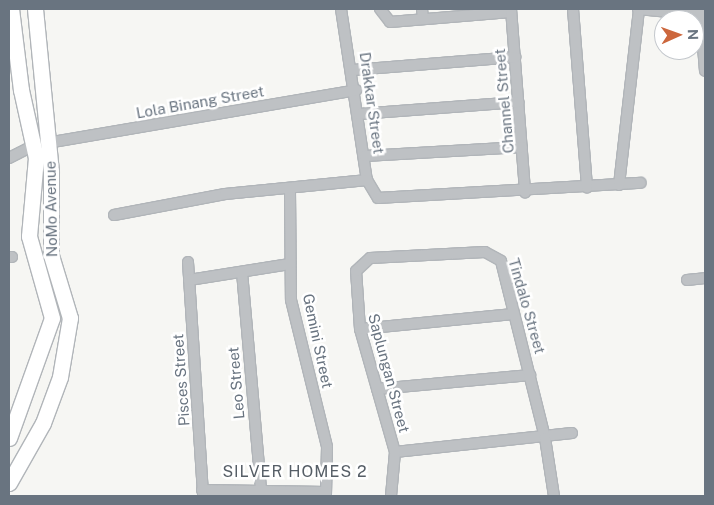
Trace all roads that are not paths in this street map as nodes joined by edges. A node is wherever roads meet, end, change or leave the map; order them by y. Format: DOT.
graph roads {
  1 [pos="11,9"];
  2 [pos="35,9"];
  3 [pos="342,9"];
  4 [pos="380,9"];
  5 [pos="572,9"];
  6 [pos="638,9"];
  7 [pos="511,10"];
  8 [pos="659,10"];
  9 [pos="467,12"];
  10 [pos="423,14"];
  11 [pos="515,57"];
  12 [pos="353,70"];
  13 [pos="356,90"];
  14 [pos="519,102"];
  15 [pos="359,114"];
  16 [pos="42,144"];
  17 [pos="522,147"];
  18 [pos="365,156"];
  19 [pos="9,158"];
  20 [pos="367,180"];
  21 [pos="641,183"];
  22 [pos="619,185"];
  23 [pos="587,187"];
  24 [pos="290,191"];
  25 [pos="526,192"];
  26 [pos="114,215"];
  27 [pos="363,260"];
  28 [pos="188,262"];
  29 [pos="290,264"];
  30 [pos="242,272"];
  31 [pos="705,278"];
  32 [pos="189,280"];
  33 [pos="687,280"];
  34 [pos="513,314"];
  35 [pos="360,329"];
  36 [pos="530,375"];
  37 [pos="377,389"];
  38 [pos="572,434"];
  39 [pos="9,438"];
  40 [pos="545,438"];
  41 [pos="395,452"];
  42 [pos="9,483"];
  43 [pos="261,491"];
  44 [pos="203,493"];
  45 [pos="326,494"];
  46 [pos="392,496"];
  47 [pos="554,496"];
  1 -- 16 [label="main road, NoMo Avenue"];
  2 -- 16 [label="main road, NoMo Avenue"];
  3 -- 12 [label="street, Drakkar Street"];
  4 -- 10 [label="street"];
  5 -- 23 [label="street"];
  6 -- 8 [label="street"];
  6 -- 22 [label="street"];
  7 -- 9 [label="street"];
  7 -- 11 [label="street, Channel Street"];
  9 -- 10 [label="street"];
  11 -- 12 [label="street"];
  11 -- 14 [label="street, Channel Street"];
  12 -- 13 [label="street, Drakkar Street"];
  13 -- 15 [label="street, Drakkar Street"];
  13 -- 16 [label="street, Lola Binang Street"];
  14 -- 15 [label="street"];
  14 -- 17 [label="street, Channel Street"];
  15 -- 18 [label="street, Drakkar Street"];
  16 -- 19 [label="street, Lola Binang Street"];
  16 -- 39 [label="main road, NoMo Avenue"];
  16 -- 42 [label="main road, NoMo Avenue"];
  17 -- 18 [label="street"];
  17 -- 25 [label="street, Channel Street"];
  18 -- 20 [label="street, Drakkar Street"];
  20 -- 24 [label="street"];
  20 -- 25 [label="street, Drakkar Street"];
  21 -- 22 [label="street"];
  22 -- 23 [label="street"];
  23 -- 25 [label="street"];
  24 -- 26 [label="street"];
  24 -- 29 [label="street, Gemini Street"];
  27 -- 34 [label="street, Tindalo Street"];
  27 -- 35 [label="street, Saplungan Street"];
  28 -- 32 [label="street, Pisces Street"];
  29 -- 30 [label="street"];
  29 -- 45 [label="street, Gemini Street"];
  30 -- 32 [label="street"];
  30 -- 43 [label="street, Leo Street"];
  31 -- 33 [label="street"];
  32 -- 44 [label="street, Pisces Street"];
  34 -- 35 [label="street"];
  34 -- 36 [label="street, Tindalo Street"];
  35 -- 37 [label="street, Saplungan Street"];
  36 -- 37 [label="street"];
  36 -- 40 [label="street, Tindalo Street"];
  37 -- 41 [label="street, Saplungan Street"];
  38 -- 40 [label="street"];
  40 -- 41 [label="street"];
  40 -- 47 [label="street, Tindalo Street"];
  41 -- 46 [label="street, Saplungan Street"];
  43 -- 44 [label="street"];
  43 -- 45 [label="street"];
}
